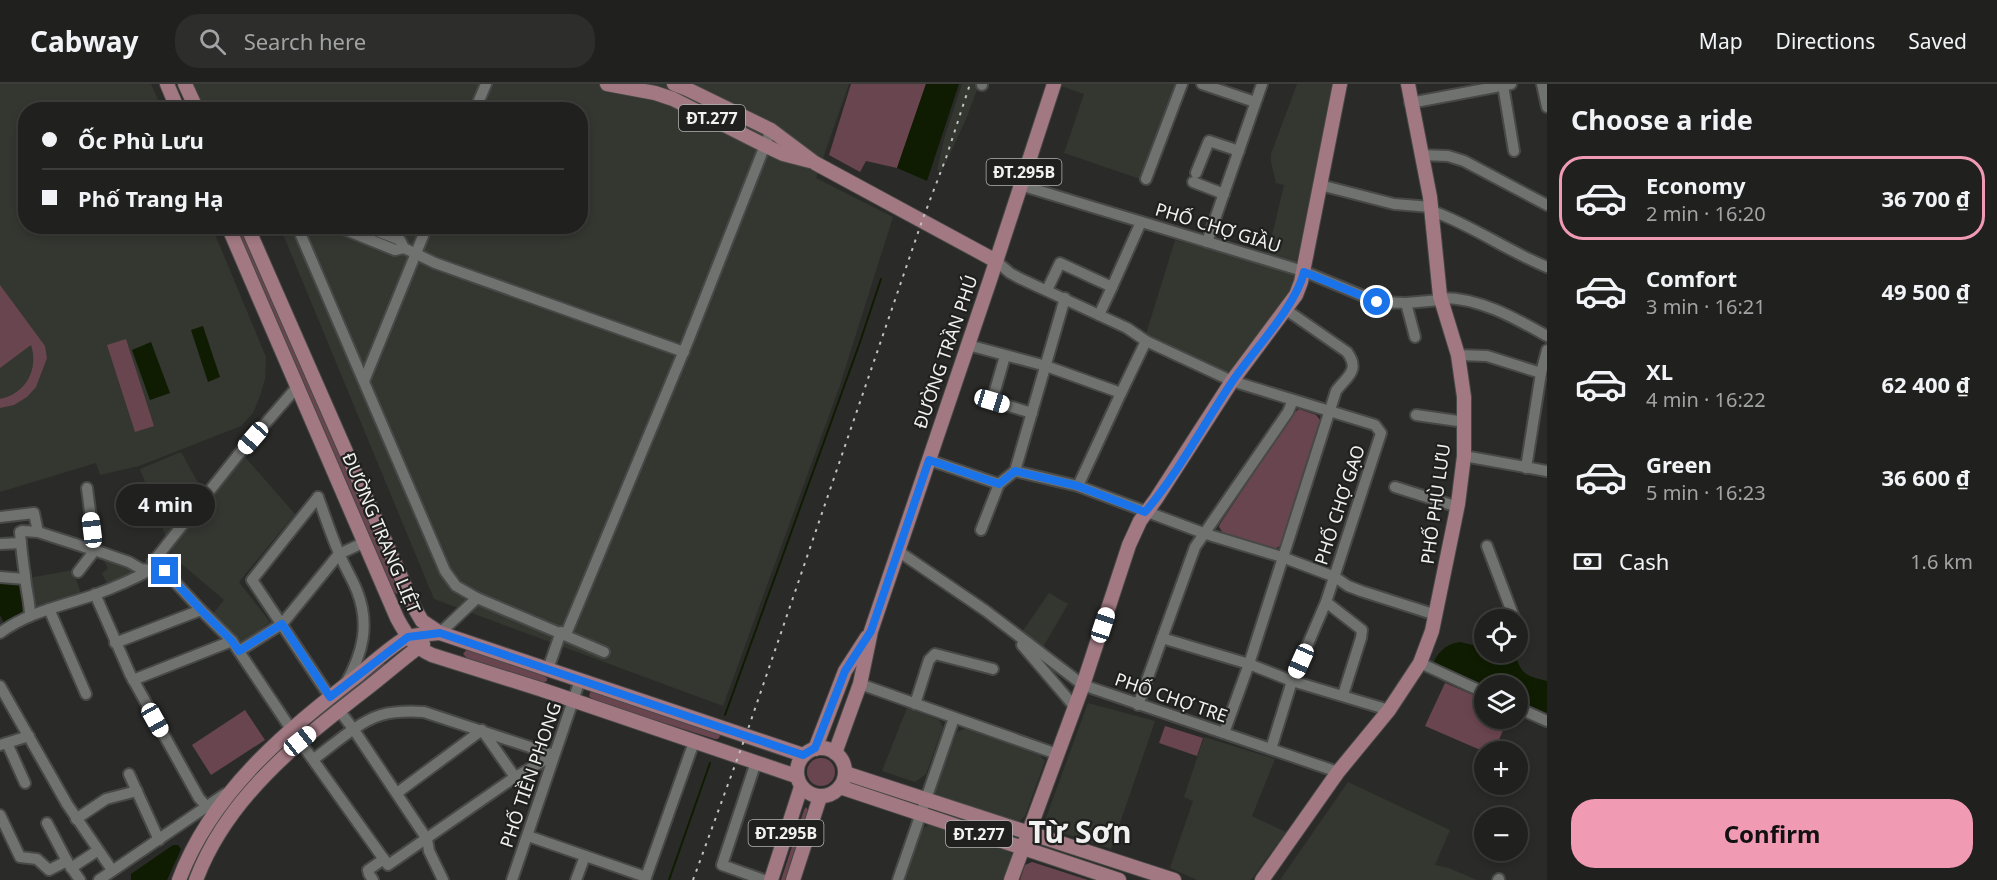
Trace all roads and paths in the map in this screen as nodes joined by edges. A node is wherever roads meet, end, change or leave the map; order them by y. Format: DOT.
graph roads {
  1 [pos="167,84"];
  2 [pos="185,84"];
  3 [pos="486,84"];
  4 [pos="607,84"];
  5 [pos="674,84"];
  6 [pos="1054,84"];
  7 [pos="1182,84"];
  8 [pos="1202,84"];
  9 [pos="1262,84"];
  10 [pos="1340,84"];
  11 [pos="1408,84"];
  12 [pos="1542,84"];
  13 [pos="1507,85"];
  14 [pos="175,102"];
  15 [pos="193,102"];
  16 [pos="478,102"];
  17 [pos="1256,102"];
  18 [pos="1410,103"];
  19 [pos="1547,107"];
  20 [pos="771,130"];
  21 [pos="764,145"];
  22 [pos="1239,151"];
  23 [pos="1514,152"];
  24 [pos="1421,155"];
  25 [pos="815,163"];
  26 [pos="1146,179"];
  27 [pos="1020,185"];
  28 [pos="1320,185"];
  29 [pos="1224,194"];
  30 [pos="1546,206"];
  31 [pos="1431,209"];
  32 [pos="1141,222"];
  33 [pos="231,234"];
  34 [pos="251,234"];
  35 [pos="300,234"];
  36 [pos="356,234"];
  37 [pos="385,234"];
  38 [pos="424,234"];
  39 [pos="1207,242"];
  40 [pos="404,248"];
  41 [pos="416,253"];
  42 [pos="996,261"];
  43 [pos="1547,267"];
  44 [pos="1304,272"];
  45 [pos="1112,287"];
  46 [pos="1047,290"];
  47 [pos="1065,298"];
  48 [pos="1441,299"];
  49 [pos="1406,303"];
  50 [pos="1286,309"];
  51 [pos="1099,315"];
  52 [pos="1547,336"];
  53 [pos="1415,337"];
  54 [pos="1146,341"];
  55 [pos="968,345"];
  56 [pos="684,352"];
  57 [pos="1546,353"];
  58 [pos="1458,355"];
  59 [pos="1005,356"];
  60 [pos="1046,366"];
  61 [pos="1541,373"];
  62 [pos="364,381"];
  63 [pos="1232,381"];
  64 [pos="297,387"];
  65 [pos="1121,393"];
  66 [pos="1293,400"];
  67 [pos="1331,412"];
  68 [pos="1032,413"];
  69 [pos="1416,415"];
  70 [pos="1465,422"];
  71 [pos="1464,456"];
  72 [pos="929,460"];
  73 [pos="1526,468"];
  74 [pos="1015,471"];
  75 [pos="1547,471"];
  76 [pos="999,484"];
  77 [pos="1078,486"];
  78 [pos="1395,487"];
  79 [pos="87,488"];
  80 [pos="1458,507"];
  81 [pos="1145,512"];
  82 [pos="0,517"];
  83 [pos="981,530"];
  84 [pos="38,532"];
  85 [pos="1206,534"];
  86 [pos="365,542"];
  87 [pos="21,543"];
  88 [pos="0,544"];
  89 [pos="1487,546"];
  90 [pos="94,550"];
  91 [pos="898,551"];
  92 [pos="339,554"];
  93 [pos="1282,557"];
  94 [pos="150,566"];
  95 [pos="78,572"];
  96 [pos="0,577"];
  97 [pos="1335,577"];
  98 [pos="25,579"];
  99 [pos="95,594"];
  100 [pos="477,598"];
  101 [pos="1326,602"];
  102 [pos="49,609"];
  103 [pos="1511,609"];
  104 [pos="201,610"];
  105 [pos="1436,615"];
  106 [pos="30,616"];
  107 [pos="282,624"];
  108 [pos="1008,629"];
  109 [pos="0,633"];
  110 [pos="440,633"];
  111 [pos="564,633"];
  112 [pos="408,637"];
  113 [pos="1162,638"];
  114 [pos="232,641"];
  115 [pos="115,643"];
  116 [pos="418,648"];
  117 [pos="239,651"];
  118 [pos="604,652"];
  119 [pos="1420,663"];
  120 [pos="857,664"];
  121 [pos="1249,664"];
  122 [pos="548,669"];
  123 [pos="993,669"];
  124 [pos="843,678"];
  125 [pos="133,680"];
  126 [pos="580,680"];
  127 [pos="1292,681"];
  128 [pos="860,684"];
  129 [pos="1083,685"];
  130 [pos="0,686"];
  131 [pos="344,686"];
  132 [pos="1474,688"];
  133 [pos="86,693"];
  134 [pos="1343,695"];
  135 [pos="330,697"];
  136 [pos="574,701"];
  137 [pos="915,704"];
  138 [pos="1138,705"];
  139 [pos="1074,706"];
  140 [pos="339,710"];
  141 [pos="1389,710"];
  142 [pos="1528,712"];
  143 [pos="954,718"];
  144 [pos="1547,721"];
  145 [pos="291,729"];
  146 [pos="354,730"];
  147 [pos="482,730"];
  148 [pos="1224,733"];
  149 [pos="28,736"];
  150 [pos="300,741"];
  151 [pos="694,742"];
  152 [pos="3,744"];
  153 [pos="1271,749"];
  154 [pos="809,752"];
  155 [pos="835,753"];
  156 [pos="1057,754"];
  157 [pos="554,755"];
  158 [pos="314,759"];
  159 [pos="756,762"];
  160 [pos="1338,772"];
  161 [pos="845,773"];
  162 [pos="129,774"];
  163 [pos="515,777"];
  164 [pos="799,781"];
  165 [pos="25,783"];
  166 [pos="840,787"];
  167 [pos="137,790"];
  168 [pos="397,793"];
  169 [pos="820,797"];
  170 [pos="926,798"];
  171 [pos="211,809"];
  172 [pos="920,814"];
  173 [pos="0,815"];
  174 [pos="76,819"];
  175 [pos="228,820"];
  176 [pos="186,822"];
  177 [pos="47,823"];
  178 [pos="1028,831"];
  179 [pos="201,835"];
  180 [pos="528,836"];
  181 [pos="427,839"];
  182 [pos="159,840"];
  183 [pos="1022,848"];
  184 [pos="97,851"];
  185 [pos="585,856"];
  186 [pos="384,859"];
  187 [pos="69,864"];
  188 [pos="1129,866"];
  189 [pos="112,870"];
  190 [pos="646,878"];
  191 [pos="80,880"];
  192 [pos="99,880"];
  193 [pos="179,880"];
  194 [pos="196,880"];
  195 [pos="373,880"];
  196 [pos="443,880"];
  197 [pos="512,880"];
  198 [pos="576,880"];
  199 [pos="764,880"];
  200 [pos="771,880"];
  201 [pos="793,880"];
  202 [pos="898,880"];
  203 [pos="1011,880"];
  204 [pos="1119,880"];
  205 [pos="1124,880"];
  206 [pos="1174,880"];
  207 [pos="1262,880"];
  1 -- 14 [label="main road"];
  2 -- 15 [label="main road"];
  3 -- 16 [label="street"];
  4 -- 21 [label="main road, ĐT.277"];
  5 -- 20 [label="main road, ĐT.277"];
  6 -- 27 [label="main road, ĐƯỜNG TRẦN PHÚ / ĐT.295B"];
  7 -- 26 [label="street"];
  8 -- 17 [label="street"];
  9 -- 17 [label="street"];
  10 -- 28 [label="main road"];
  11 -- 18 [label="main road, PHỐ PHÙ LƯU"];
  12 -- 19 [label="street"];
  13 -- 18 [label="street"];
  13 -- 23 [label="street"];
  17 -- 22 [label="street"];
  18 -- 24 [label="main road, PHỐ PHÙ LƯU"];
  20 -- 21 [label="street"];
  20 -- 25 [label="main road, ĐT.277"];
  21 -- 25 [label="main road, ĐT.277"];
  21 -- 56 [label="street"];
  22 -- 29 [label="street"];
  22 -- 29 [label="street"];
  24 -- 30 [label="street"];
  24 -- 31 [label="main road, PHỐ PHÙ LƯU"];
  25 -- 42 [label="main road, ĐT.277"];
  27 -- 32 [label="street, PHỐ CHỢ GIẦU"];
  27 -- 42 [label="main road, ĐƯỜNG TRẦN PHÚ / ĐT.295B"];
  28 -- 31 [label="street"];
  28 -- 44 [label="main road"];
  29 -- 39 [label="street"];
  31 -- 43 [label="street"];
  31 -- 48 [label="main road, PHỐ PHÙ LƯU"];
  32 -- 39 [label="street, PHỐ CHỢ GIẦU"];
  32 -- 45 [label="street"];
  33 -- 64 [label="main road, ĐƯỜNG TRANG LIỆT"];
  34 -- 110 [label="main road, ĐƯỜNG TRANG LIỆT"];
  35 -- 62 [label="street"];
  36 -- 40 [label="street"];
  37 -- 40 [label="street"];
  38 -- 41 [label="street"];
  39 -- 44 [label="street, PHỐ CHỢ GIẦU"];
  40 -- 41 [label="street"];
  41 -- 56 [label="street"];
  41 -- 62 [label="street"];
  42 -- 46 [label="street, PHỐ CHỢ GẠO"];
  42 -- 55 [label="main road, ĐƯỜNG TRẦN PHÚ / ĐT.295B"];
  44 -- 49 [label="street, PHỐ CHỢ GIẦU"];
  44 -- 50 [label="main road"];
  45 -- 46 [label="street"];
  45 -- 51 [label="street"];
  46 -- 47 [label="street, PHỐ CHỢ GẠO"];
  47 -- 51 [label="street, PHỐ CHỢ GẠO"];
  47 -- 60 [label="street"];
  48 -- 49 [label="street, PHỐ CHỢ GIẦU"];
  48 -- 52 [label="street, PHỐ CHỢ GIẦU"];
  48 -- 58 [label="main road, PHỐ PHÙ LƯU"];
  49 -- 53 [label="street"];
  50 -- 63 [label="main road"];
  50 -- 67 [label="street"];
  51 -- 54 [label="street, PHỐ CHỢ GẠO"];
  54 -- 63 [label="street, PHỐ CHỢ GẠO"];
  54 -- 65 [label="street"];
  55 -- 59 [label="street"];
  55 -- 72 [label="main road, ĐƯỜNG TRẦN PHÚ / ĐT.295B"];
  56 -- 111 [label="street"];
  57 -- 61 [label="street"];
  58 -- 61 [label="street"];
  58 -- 70 [label="main road, PHỐ PHÙ LƯU"];
  59 -- 60 [label="street"];
  59 -- 68 [label="street"];
  60 -- 65 [label="street"];
  60 -- 68 [label="street"];
  61 -- 73 [label="street"];
  62 -- 100 [label="street"];
  63 -- 66 [label="street, PHỐ CHỢ GẠO"];
  63 -- 81 [label="main road"];
  64 -- 86 [label="main road, ĐƯỜNG TRANG LIỆT"];
  64 -- 94 [label="street"];
  65 -- 77 [label="street"];
  66 -- 67 [label="street, PHỐ CHỢ GẠO"];
  66 -- 85 [label="street"];
  67 -- 93 [label="street"];
  67 -- 97 [label="street, PHỐ CHỢ GẠO"];
  68 -- 74 [label="street"];
  69 -- 70 [label="street"];
  70 -- 71 [label="main road, PHỐ PHÙ LƯU"];
  71 -- 73 [label="street"];
  71 -- 80 [label="main road, PHỐ PHÙ LƯU"];
  72 -- 76 [label="street"];
  72 -- 91 [label="main road, ĐƯỜNG TRẦN PHÚ / ĐT.295B"];
  73 -- 75 [label="street"];
  74 -- 76 [label="street"];
  74 -- 77 [label="street"];
  76 -- 83 [label="street"];
  77 -- 81 [label="street"];
  78 -- 80 [label="street"];
  79 -- 90 [label="street"];
  80 -- 105 [label="main road, PHỐ PHÙ LƯU"];
  81 -- 85 [label="street"];
  81 -- 129 [label="main road"];
  82 -- 84 [label="street"];
  84 -- 87 [label="street"];
  84 -- 90 [label="street"];
  85 -- 93 [label="street"];
  85 -- 113 [label="street"];
  86 -- 92 [label="street"];
  86 -- 112 [label="main road, ĐƯỜNG TRANG LIỆT"];
  87 -- 88 [label="street"];
  87 -- 98 [label="street"];
  89 -- 103 [label="street"];
  90 -- 94 [label="street"];
  90 -- 95 [label="street"];
  91 -- 108 [label="street, PHỐ CHỢ TRE"];
  91 -- 120 [label="main road, ĐƯỜNG TRẦN PHÚ / ĐT.295B"];
  92 -- 107 [label="street"];
  92 -- 107 [label="street"];
  92 -- 131 [label="street"];
  93 -- 97 [label="street"];
  93 -- 121 [label="street"];
  94 -- 99 [label="street"];
  94 -- 104 [label="street"];
  96 -- 98 [label="street"];
  97 -- 101 [label="street, PHỐ CHỢ GẠO"];
  97 -- 105 [label="street"];
  98 -- 106 [label="street"];
  99 -- 102 [label="street"];
  99 -- 115 [label="street"];
  100 -- 110 [label="street"];
  100 -- 111 [label="street"];
  101 -- 127 [label="street, PHỐ CHỢ GẠO"];
  101 -- 134 [label="street"];
  102 -- 106 [label="street"];
  102 -- 133 [label="street"];
  104 -- 114 [label="street"];
  104 -- 115 [label="street"];
  105 -- 119 [label="main road, PHỐ PHÙ LƯU"];
  106 -- 109 [label="street"];
  107 -- 117 [label="street"];
  107 -- 135 [label="street"];
  108 -- 129 [label="street, PHỐ CHỢ TRE"];
  108 -- 139 [label="street, PHỐ CHỢ TRE"];
  110 -- 112 [label="main road"];
  110 -- 116 [label="main road"];
  110 -- 122 [label="main road, ĐƯỜNG TRANG LIỆT"];
  111 -- 118 [label="street"];
  111 -- 122 [label="street"];
  112 -- 116 [label="main road, ĐƯỜNG TRANG LIỆT"];
  112 -- 131 [label="main road"];
  113 -- 121 [label="street"];
  113 -- 138 [label="street"];
  114 -- 117 [label="street"];
  114 -- 125 [label="street"];
  115 -- 125 [label="street"];
  116 -- 136 [label="main road, ĐƯỜNG TRANG LIỆT"];
  116 -- 140 [label="main road"];
  117 -- 145 [label="street"];
  119 -- 132 [label="street"];
  119 -- 141 [label="main road, PHỐ PHÙ LƯU"];
  120 -- 124 [label="main road, ĐƯỜNG TRẦN PHÚ / ĐT.295B"];
  120 -- 128 [label="main road, ĐƯỜNG TRẦN PHÚ / ĐT.295B"];
  121 -- 127 [label="street"];
  121 -- 148 [label="street"];
  122 -- 126 [label="main road, ĐƯỜNG TRANG LIỆT"];
  123 -- 137 [label="street"];
  124 -- 128 [label="main road"];
  124 -- 154 [label="main road, ĐƯỜNG TRẦN PHÚ / ĐT.295B"];
  125 -- 171 [label="street"];
  126 -- 136 [label="street, PHỐ TIỀN PHONG"];
  126 -- 154 [label="main road, ĐƯỜNG TRANG LIỆT"];
  127 -- 134 [label="street"];
  127 -- 153 [label="street, PHỐ CHỢ GẠO"];
  128 -- 137 [label="street"];
  128 -- 155 [label="main road, ĐƯỜNG TRẦN PHÚ / ĐT.295B"];
  129 -- 138 [label="street, PHỐ CHỢ TRE"];
  129 -- 139 [label="main road"];
  130 -- 149 [label="street"];
  131 -- 135 [label="main road"];
  134 -- 141 [label="street"];
  135 -- 145 [label="main road"];
  136 -- 151 [label="main road, ĐƯỜNG TRANG LIỆT"];
  136 -- 157 [label="street, PHỐ TIỀN PHONG"];
  137 -- 143 [label="street"];
  138 -- 148 [label="street, PHỐ CHỢ TRE"];
  139 -- 156 [label="main road"];
  140 -- 146 [label="street"];
  140 -- 150 [label="main road"];
  141 -- 160 [label="main road, PHỐ PHÙ LƯU"];
  142 -- 144 [label="street"];
  143 -- 156 [label="street"];
  143 -- 170 [label="street"];
  145 -- 150 [label="street"];
  145 -- 171 [label="main road"];
  146 -- 147 [label="street"];
  146 -- 158 [label="street"];
  146 -- 168 [label="street"];
  147 -- 157 [label="street"];
  147 -- 163 [label="street"];
  147 -- 168 [label="street"];
  148 -- 153 [label="street, PHỐ CHỢ TRE"];
  149 -- 152 [label="street"];
  149 -- 174 [label="street"];
  150 -- 158 [label="street"];
  150 -- 175 [label="main road"];
  151 -- 159 [label="main road, ĐƯỜNG TRANG LIỆT"];
  151 -- 190 [label="street"];
  152 -- 165 [label="street"];
  153 -- 160 [label="street, PHỐ CHỢ TRE"];
  154 -- 155 [label="main road"];
  154 -- 164 [label="main road"];
  155 -- 161 [label="main road"];
  156 -- 178 [label="main road"];
  157 -- 163 [label="street"];
  157 -- 180 [label="street, PHỐ TIỀN PHONG"];
  158 -- 186 [label="street"];
  159 -- 164 [label="main road, ĐƯỜNG TRANG LIỆT"];
  159 -- 199 [label="street"];
  160 -- 207 [label="main road, PHỐ PHÙ LƯU"];
  161 -- 166 [label="main road"];
  161 -- 170 [label="main road, ĐT.277"];
  162 -- 167 [label="street"];
  163 -- 181 [label="street"];
  164 -- 169 [label="main road"];
  164 -- 200 [label="main road, ĐT.295B"];
  166 -- 169 [label="main road"];
  166 -- 172 [label="main road, ĐT.277"];
  167 -- 174 [label="street"];
  167 -- 182 [label="street"];
  168 -- 181 [label="street"];
  169 -- 201 [label="main road, ĐT.295B"];
  170 -- 172 [label="street"];
  170 -- 178 [label="main road, ĐT.277"];
  171 -- 175 [label="main road"];
  171 -- 176 [label="street"];
  171 -- 179 [label="main road"];
  172 -- 183 [label="main road, ĐT.277"];
  172 -- 202 [label="street"];
  173 -- 187 [label="street"];
  174 -- 184 [label="street"];
  175 -- 194 [label="main road"];
  176 -- 179 [label="street"];
  176 -- 182 [label="street"];
  177 -- 187 [label="street"];
  178 -- 183 [label="main road"];
  178 -- 188 [label="main road, ĐT.277"];
  179 -- 193 [label="main road"];
  180 -- 185 [label="street"];
  180 -- 197 [label="street, PHỐ TIỀN PHONG"];
  181 -- 186 [label="street"];
  181 -- 196 [label="street"];
  182 -- 189 [label="street"];
  183 -- 203 [label="main road"];
  183 -- 204 [label="main road, ĐT.277"];
  184 -- 187 [label="street"];
  184 -- 189 [label="street"];
  185 -- 190 [label="street"];
  185 -- 198 [label="street"];
  186 -- 195 [label="street"];
  187 -- 191 [label="street"];
  188 -- 205 [label="main road"];
  188 -- 206 [label="main road, ĐT.277"];
  189 -- 192 [label="street"];
}
